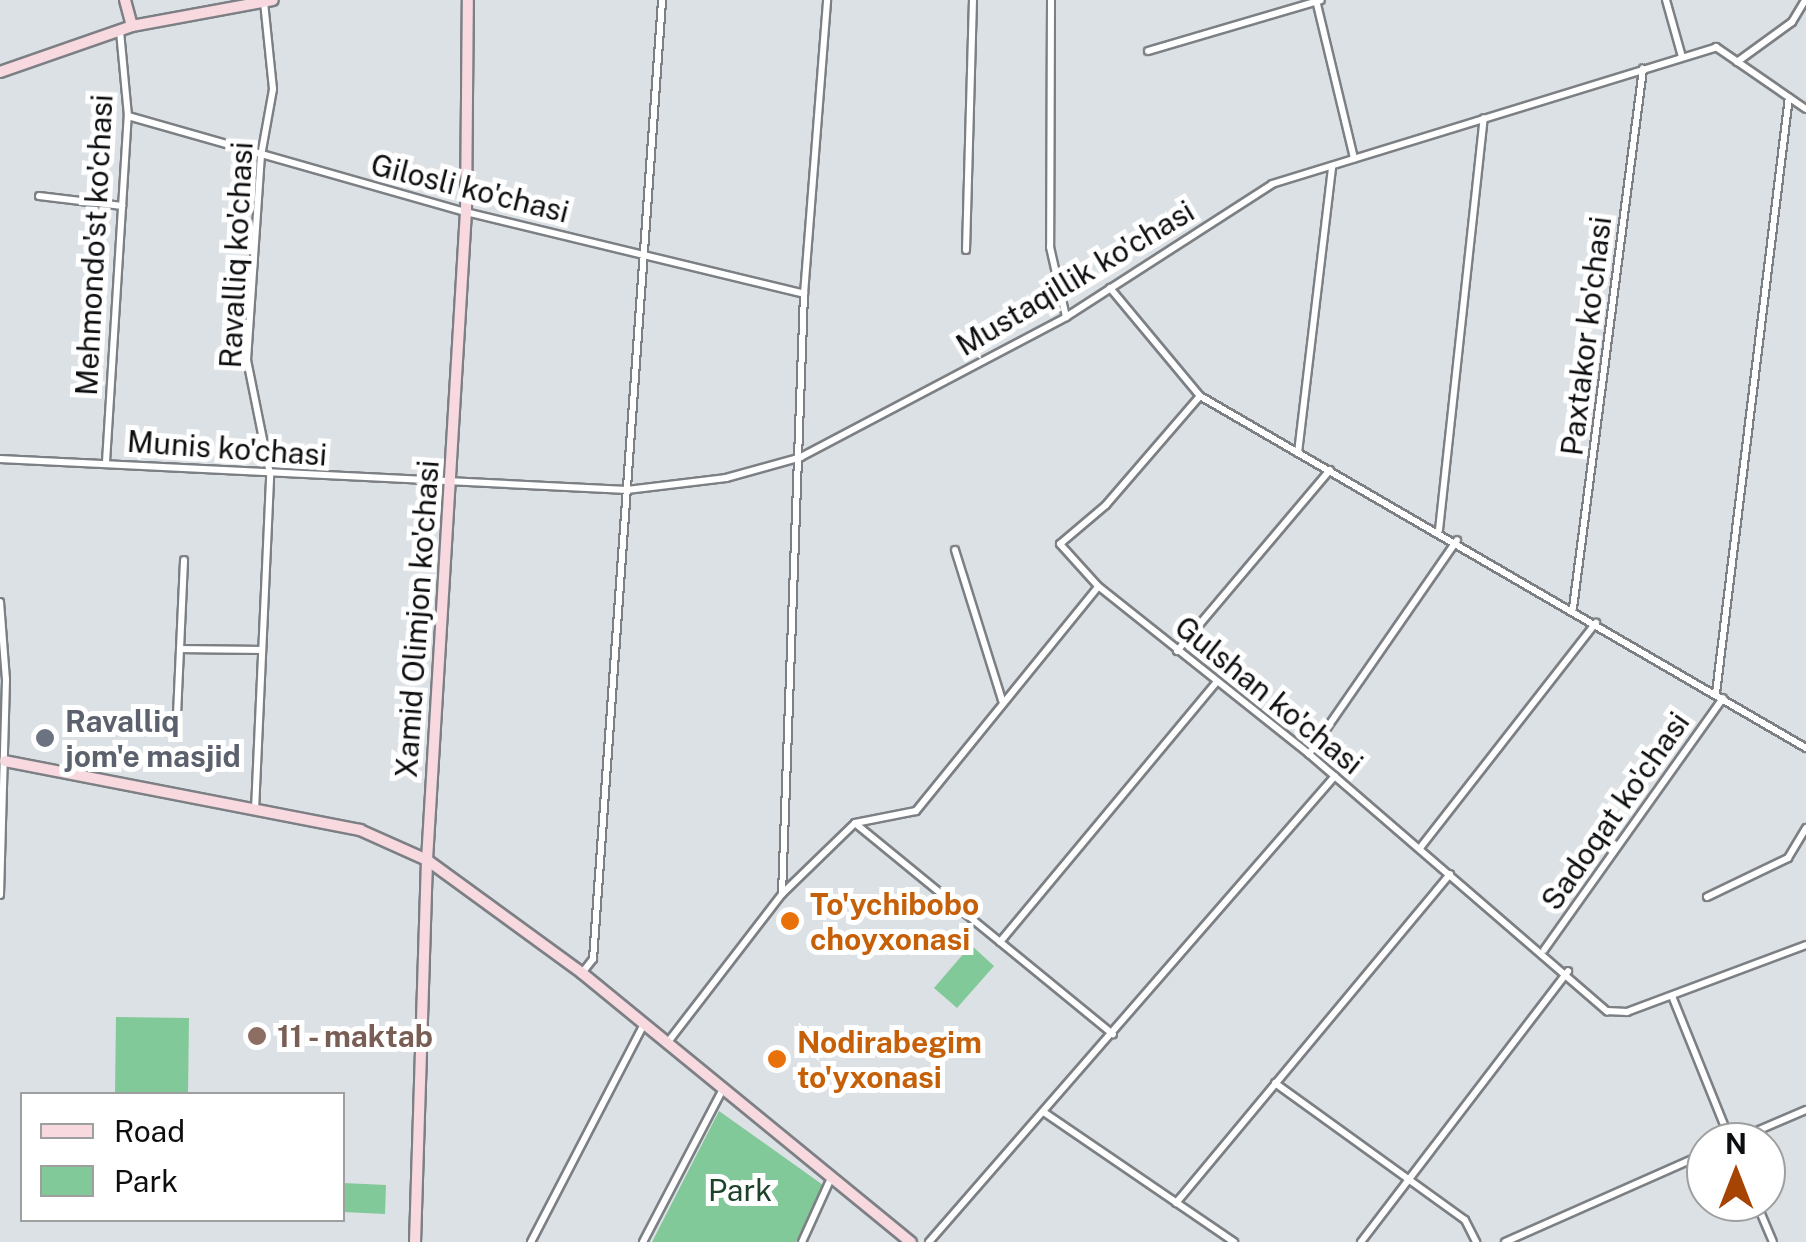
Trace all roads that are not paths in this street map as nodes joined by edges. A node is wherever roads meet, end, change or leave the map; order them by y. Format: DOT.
graph roads {
  1 [pos="125,0"];
  2 [pos="273,0"];
  3 [pos="468,0"];
  4 [pos="662,0"];
  5 [pos="827,0"];
  6 [pos="973,0"];
  7 [pos="1050,0"];
  8 [pos="1318,0"];
  9 [pos="1666,0"];
  10 [pos="1805,0"];
  11 [pos="264,1"];
  12 [pos="126,28"];
  13 [pos="1148,51"];
  14 [pos="1682,58"];
  15 [pos="1737,62"];
  16 [pos="1643,69"];
  17 [pos="0,72"];
  18 [pos="1789,98"];
  19 [pos="1806,109"];
  20 [pos="128,116"];
  21 [pos="1484,118"];
  22 [pos="262,156"];
  23 [pos="1354,158"];
  24 [pos="1332,165"];
  25 [pos="38,196"];
  26 [pos="122,206"];
  27 [pos="466,212"];
  28 [pos="966,250"];
  29 [pos="643,254"];
  30 [pos="1110,288"];
  31 [pos="804,294"];
  32 [pos="1066,316"];
  33 [pos="1200,396"];
  34 [pos="1298,453"];
  35 [pos="800,457"];
  36 [pos="0,460"];
  37 [pos="106,462"];
  38 [pos="1330,470"];
  39 [pos="270,474"];
  40 [pos="451,486"];
  41 [pos="627,490"];
  42 [pos="1439,530"];
  43 [pos="1456,540"];
  44 [pos="955,550"];
  45 [pos="184,560"];
  46 [pos="1098,586"];
  47 [pos="0,602"];
  48 [pos="1572,608"];
  49 [pos="1596,623"];
  50 [pos="180,650"];
  51 [pos="262,650"];
  52 [pos="1177,651"];
  53 [pos="3,680"];
  54 [pos="1216,683"];
  55 [pos="1720,695"];
  56 [pos="1003,704"];
  57 [pos="178,715"];
  58 [pos="1806,748"];
  59 [pos="1309,754"];
  60 [pos="5,760"];
  61 [pos="1335,776"];
  62 [pos="255,810"];
  63 [pos="855,823"];
  64 [pos="1806,828"];
  65 [pos="1420,848"];
  66 [pos="428,860"];
  67 [pos="1450,874"];
  68 [pos="782,894"];
  69 [pos="0,895"];
  70 [pos="1707,897"];
  71 [pos="1000,942"];
  72 [pos="1806,945"];
  73 [pos="1544,950"];
  74 [pos="1568,971"];
  75 [pos="582,973"];
  76 [pos="1672,996"];
  77 [pos="645,1023"];
  78 [pos="1113,1034"];
  79 [pos="668,1042"];
  80 [pos="1275,1083"];
  81 [pos="723,1088"];
  82 [pos="1806,1110"];
  83 [pos="1045,1113"];
  84 [pos="1723,1122"];
  85 [pos="1778,1122"];
  86 [pos="1686,1162"];
  87 [pos="832,1177"];
  88 [pos="1405,1177"];
  89 [pos="1176,1203"];
  90 [pos="414,1242"];
  91 [pos="531,1242"];
  92 [pos="643,1242"];
  93 [pos="802,1242"];
  94 [pos="911,1242"];
  95 [pos="929,1242"];
  96 [pos="1234,1242"];
  97 [pos="1361,1242"];
  98 [pos="1476,1242"];
  99 [pos="1505,1242"];
  1 -- 12 [label="main road"];
  2 -- 11 [label="main road"];
  3 -- 27 [label="main road, Xamid Olimjon ko'chasi"];
  4 -- 29 [label="street"];
  5 -- 31 [label="street"];
  6 -- 28 [label="street"];
  7 -- 32 [label="street"];
  8 -- 13 [label="street"];
  8 -- 23 [label="street"];
  9 -- 14 [label="street"];
  10 -- 15 [label="street"];
  11 -- 12 [label="main road"];
  11 -- 22 [label="street, Ravalliq ko'chasi"];
  12 -- 17 [label="main road"];
  12 -- 20 [label="street, Mehmondo'st ko'chasi"];
  14 -- 15 [label="street, Mustaqillik ko'chasi"];
  14 -- 16 [label="street, Mustaqillik ko'chasi"];
  15 -- 18 [label="street"];
  16 -- 21 [label="street, Mustaqillik ko'chasi"];
  16 -- 48 [label="street, Paxtakor ko'chasi"];
  18 -- 19 [label="street"];
  18 -- 55 [label="street"];
  20 -- 22 [label="street, Gilosli ko'chasi"];
  20 -- 26 [label="street, Mehmondo'st ko'chasi"];
  21 -- 23 [label="street, Mustaqillik ko'chasi"];
  21 -- 42 [label="street"];
  22 -- 27 [label="street, Gilosli ko'chasi"];
  22 -- 39 [label="street, Ravalliq ko'chasi"];
  23 -- 24 [label="street, Mustaqillik ko'chasi"];
  24 -- 30 [label="street, Mustaqillik ko'chasi"];
  24 -- 34 [label="street"];
  25 -- 26 [label="street"];
  26 -- 37 [label="street, Mehmondo'st ko'chasi"];
  27 -- 29 [label="street, Gilosli ko'chasi"];
  27 -- 40 [label="main road, Xamid Olimjon ko'chasi"];
  29 -- 31 [label="street, Gilosli ko'chasi"];
  29 -- 41 [label="street"];
  30 -- 32 [label="street, Mustaqillik ko'chasi"];
  30 -- 33 [label="street"];
  31 -- 35 [label="street"];
  32 -- 35 [label="street, Mustaqillik ko'chasi"];
  33 -- 34 [label="street"];
  33 -- 46 [label="street, Gulshan ko'chasi"];
  34 -- 38 [label="street"];
  35 -- 41 [label="street, Mustaqillik ko'chasi"];
  35 -- 68 [label="street"];
  36 -- 37 [label="street, Munis ko'chasi"];
  37 -- 39 [label="street, Munis ko'chasi"];
  38 -- 42 [label="street"];
  38 -- 52 [label="street"];
  39 -- 40 [label="street, Munis ko'chasi"];
  39 -- 51 [label="street, Ravalliq ko'chasi"];
  40 -- 41 [label="street, Mustaqillik ko'chasi"];
  40 -- 66 [label="main road, Xamid Olimjon ko'chasi"];
  41 -- 75 [label="street"];
  42 -- 43 [label="street"];
  43 -- 48 [label="street"];
  43 -- 59 [label="street"];
  44 -- 56 [label="street"];
  45 -- 50 [label="street"];
  46 -- 52 [label="street, Gulshan ko'chasi"];
  46 -- 56 [label="street"];
  47 -- 53 [label="street"];
  48 -- 49 [label="street"];
  49 -- 55 [label="street"];
  49 -- 65 [label="street"];
  50 -- 51 [label="street"];
  50 -- 57 [label="street"];
  51 -- 62 [label="street, Ravalliq ko'chasi"];
  52 -- 54 [label="street, Gulshan ko'chasi"];
  53 -- 60 [label="street"];
  54 -- 59 [label="street, Gulshan ko'chasi"];
  54 -- 71 [label="street"];
  55 -- 58 [label="street"];
  55 -- 73 [label="street, Sadoqat ko'chasi"];
  56 -- 63 [label="street"];
  59 -- 61 [label="street, Gulshan ko'chasi"];
  60 -- 62 [label="main road"];
  60 -- 69 [label="street"];
  61 -- 65 [label="street, Gulshan ko'chasi"];
  61 -- 78 [label="street"];
  62 -- 66 [label="main road"];
  63 -- 68 [label="street"];
  63 -- 71 [label="street"];
  64 -- 70 [label="street"];
  65 -- 67 [label="street, Gulshan ko'chasi"];
  66 -- 75 [label="main road"];
  66 -- 90 [label="main road, Xamid Olimjon ko'chasi"];
  67 -- 73 [label="street, Gulshan ko'chasi"];
  67 -- 80 [label="street"];
  68 -- 79 [label="street"];
  71 -- 78 [label="street"];
  72 -- 76 [label="street"];
  73 -- 74 [label="street, Gulshan ko'chasi"];
  74 -- 76 [label="street, Gulshan ko'chasi"];
  74 -- 88 [label="street"];
  75 -- 77 [label="main road"];
  76 -- 84 [label="street"];
  77 -- 79 [label="main road"];
  77 -- 91 [label="street"];
  78 -- 83 [label="street"];
  79 -- 81 [label="main road"];
  80 -- 88 [label="street"];
  80 -- 89 [label="street"];
  81 -- 87 [label="main road"];
  81 -- 92 [label="street"];
  82 -- 85 [label="street"];
  83 -- 89 [label="street"];
  83 -- 95 [label="street"];
  86 -- 99 [label="street"];
  87 -- 93 [label="street"];
  87 -- 94 [label="main road"];
  88 -- 97 [label="street"];
  88 -- 98 [label="street"];
  89 -- 96 [label="street"];
}
